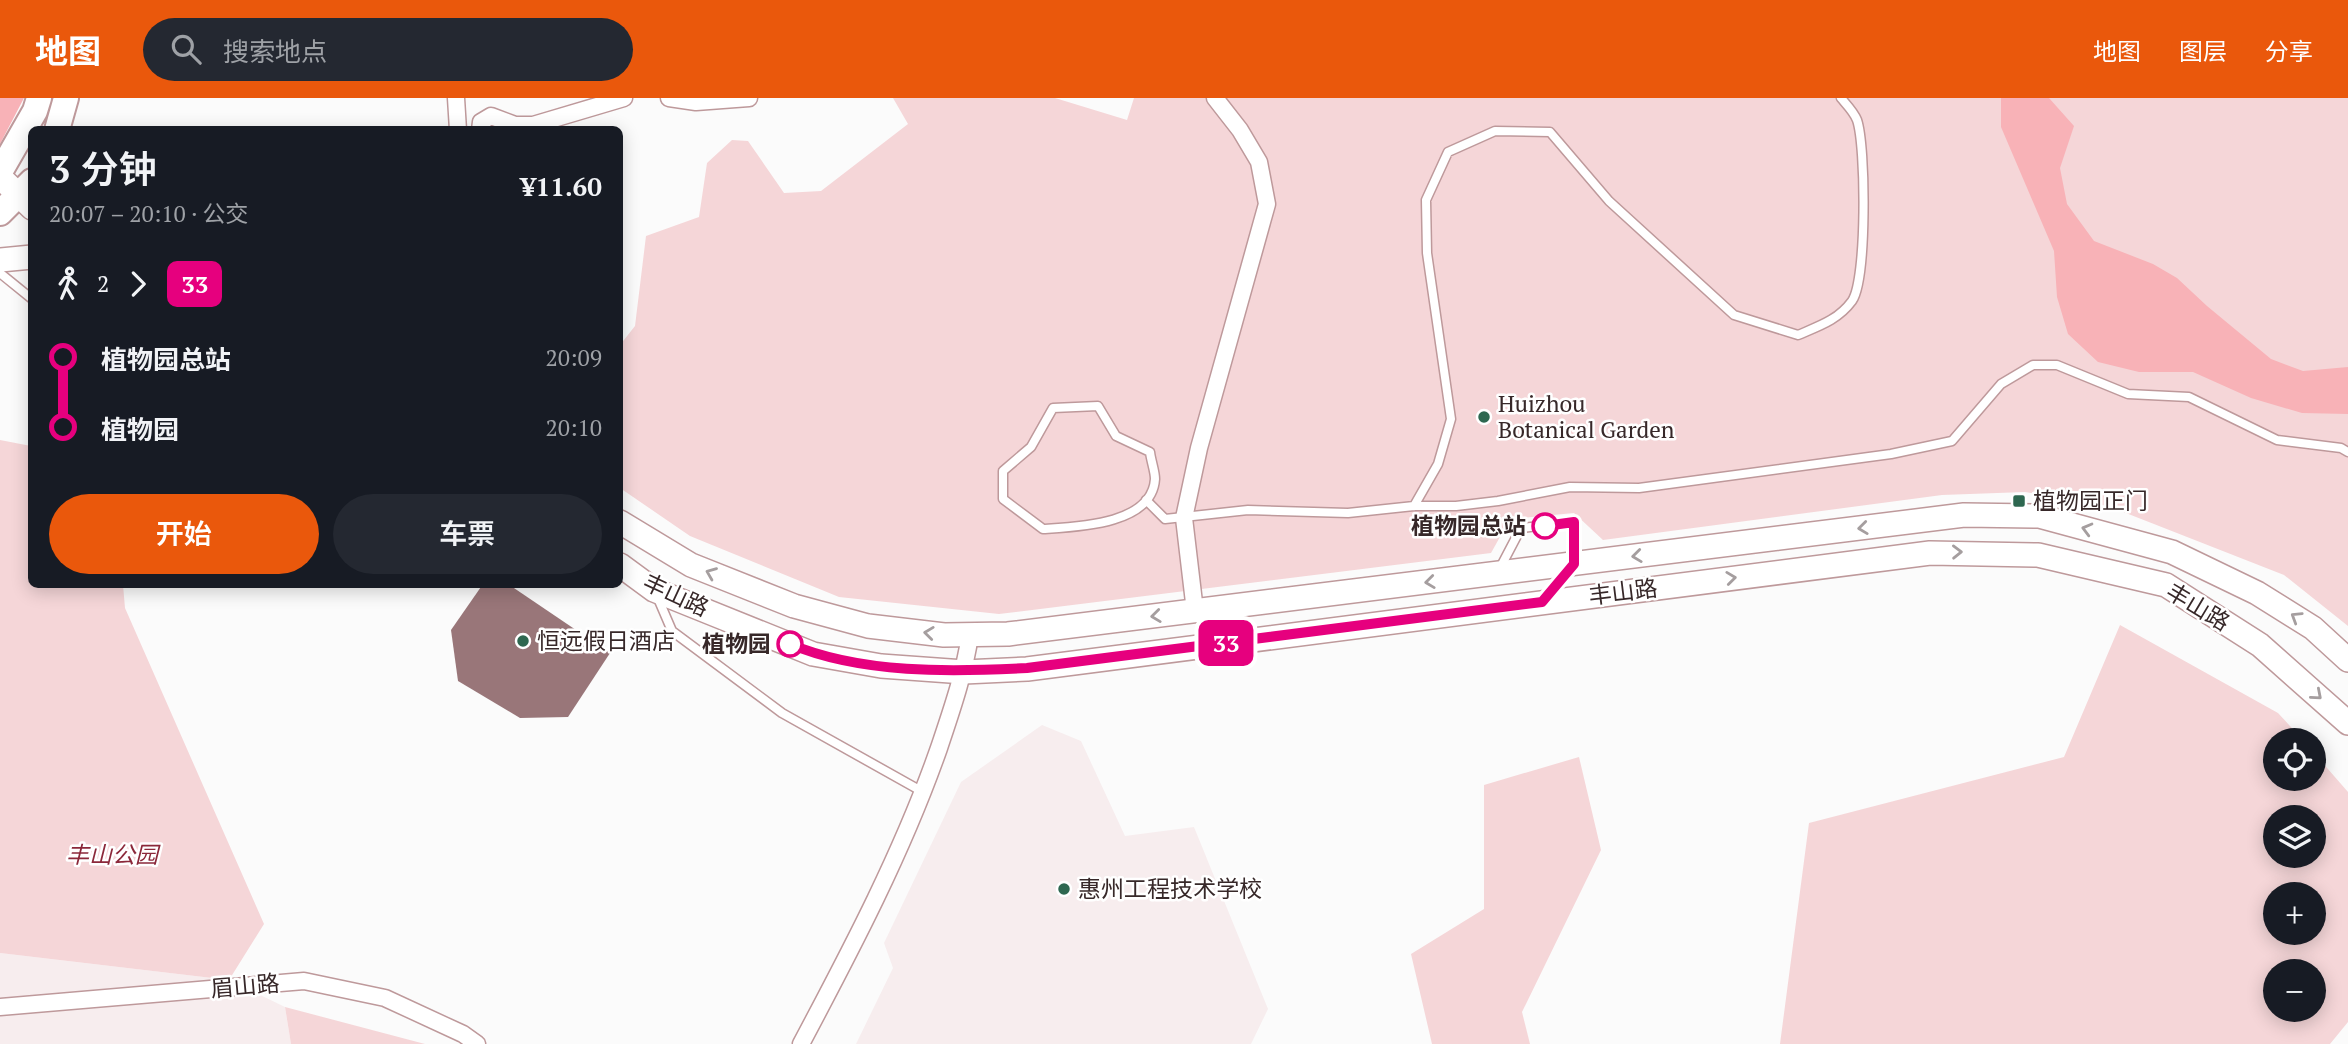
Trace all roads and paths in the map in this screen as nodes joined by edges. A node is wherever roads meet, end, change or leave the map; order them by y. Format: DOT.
graph roads {
  1 [pos="38,98"];
  2 [pos="456,98"];
  3 [pos="624,98"];
  4 [pos="669,98"];
  5 [pos="749,98"];
  6 [pos="1214,98"];
  7 [pos="1841,98"];
  8 [pos="458,126"];
  9 [pos="480,126"];
  10 [pos="0,175"];
  11 [pos="28,189"];
  12 [pos="28,191"];
  13 [pos="0,213"];
  14 [pos="28,257"];
  15 [pos="0,260"];
  16 [pos="0,273"];
  17 [pos="28,296"];
  18 [pos="2348,452"];
  19 [pos="1146,500"];
  20 [pos="1414,506"];
  21 [pos="1184,518"];
  22 [pos="623,524"];
  23 [pos="1574,564"];
  24 [pos="623,567"];
  25 [pos="1498,573"];
  26 [pos="654,590"];
  27 [pos="1542,602"];
  28 [pos="1195,611"];
  29 [pos="970,635"];
  30 [pos="2348,660"];
  31 [pos="964,672"];
  32 [pos="2348,723"];
  33 [pos="923,792"];
  34 [pos="0,1007"];
  35 [pos="477,1044"];
  36 [pos="801,1044"];
  1 -- 10 [label="main road"];
  2 -- 8 [label="street"];
  3 -- 9 [label="street"];
  4 -- 5 [label="street"];
  6 -- 21 [label="street"];
  7 -- 20 [label="lane"];
  10 -- 11 [label="main road"];
  12 -- 13 [label="main road"];
  14 -- 15 [label="main road"];
  16 -- 17 [label="lane"];
  18 -- 20 [label="lane"];
  19 -- 19 [label="lane"];
  19 -- 21 [label="lane"];
  20 -- 21 [label="lane"];
  21 -- 28 [label="street"];
  29 -- 22 [label="main road, 丰山路, one-way"];
  23 -- 25 [label="main road, 丰山路"];
  23 -- 25 [label="lane"];
  23 -- 27 [label="main road"];
  30 -- 23 [label="main road, 丰山路, one-way"];
  24 -- 26 [label="main road, 丰山路"];
  25 -- 28 [label="main road, 丰山路, one-way"];
  26 -- 31 [label="main road, 丰山路"];
  26 -- 33 [label="lane"];
  27 -- 31 [label="main road, 丰山路"];
  27 -- 32 [label="main road, 丰山路, one-way"];
  28 -- 29 [label="main road, 丰山路, one-way"];
  29 -- 31 [label="street"];
  31 -- 33 [label="street"];
  33 -- 36 [label="street"];
  34 -- 35 [label="street, 眉山路"];
}
